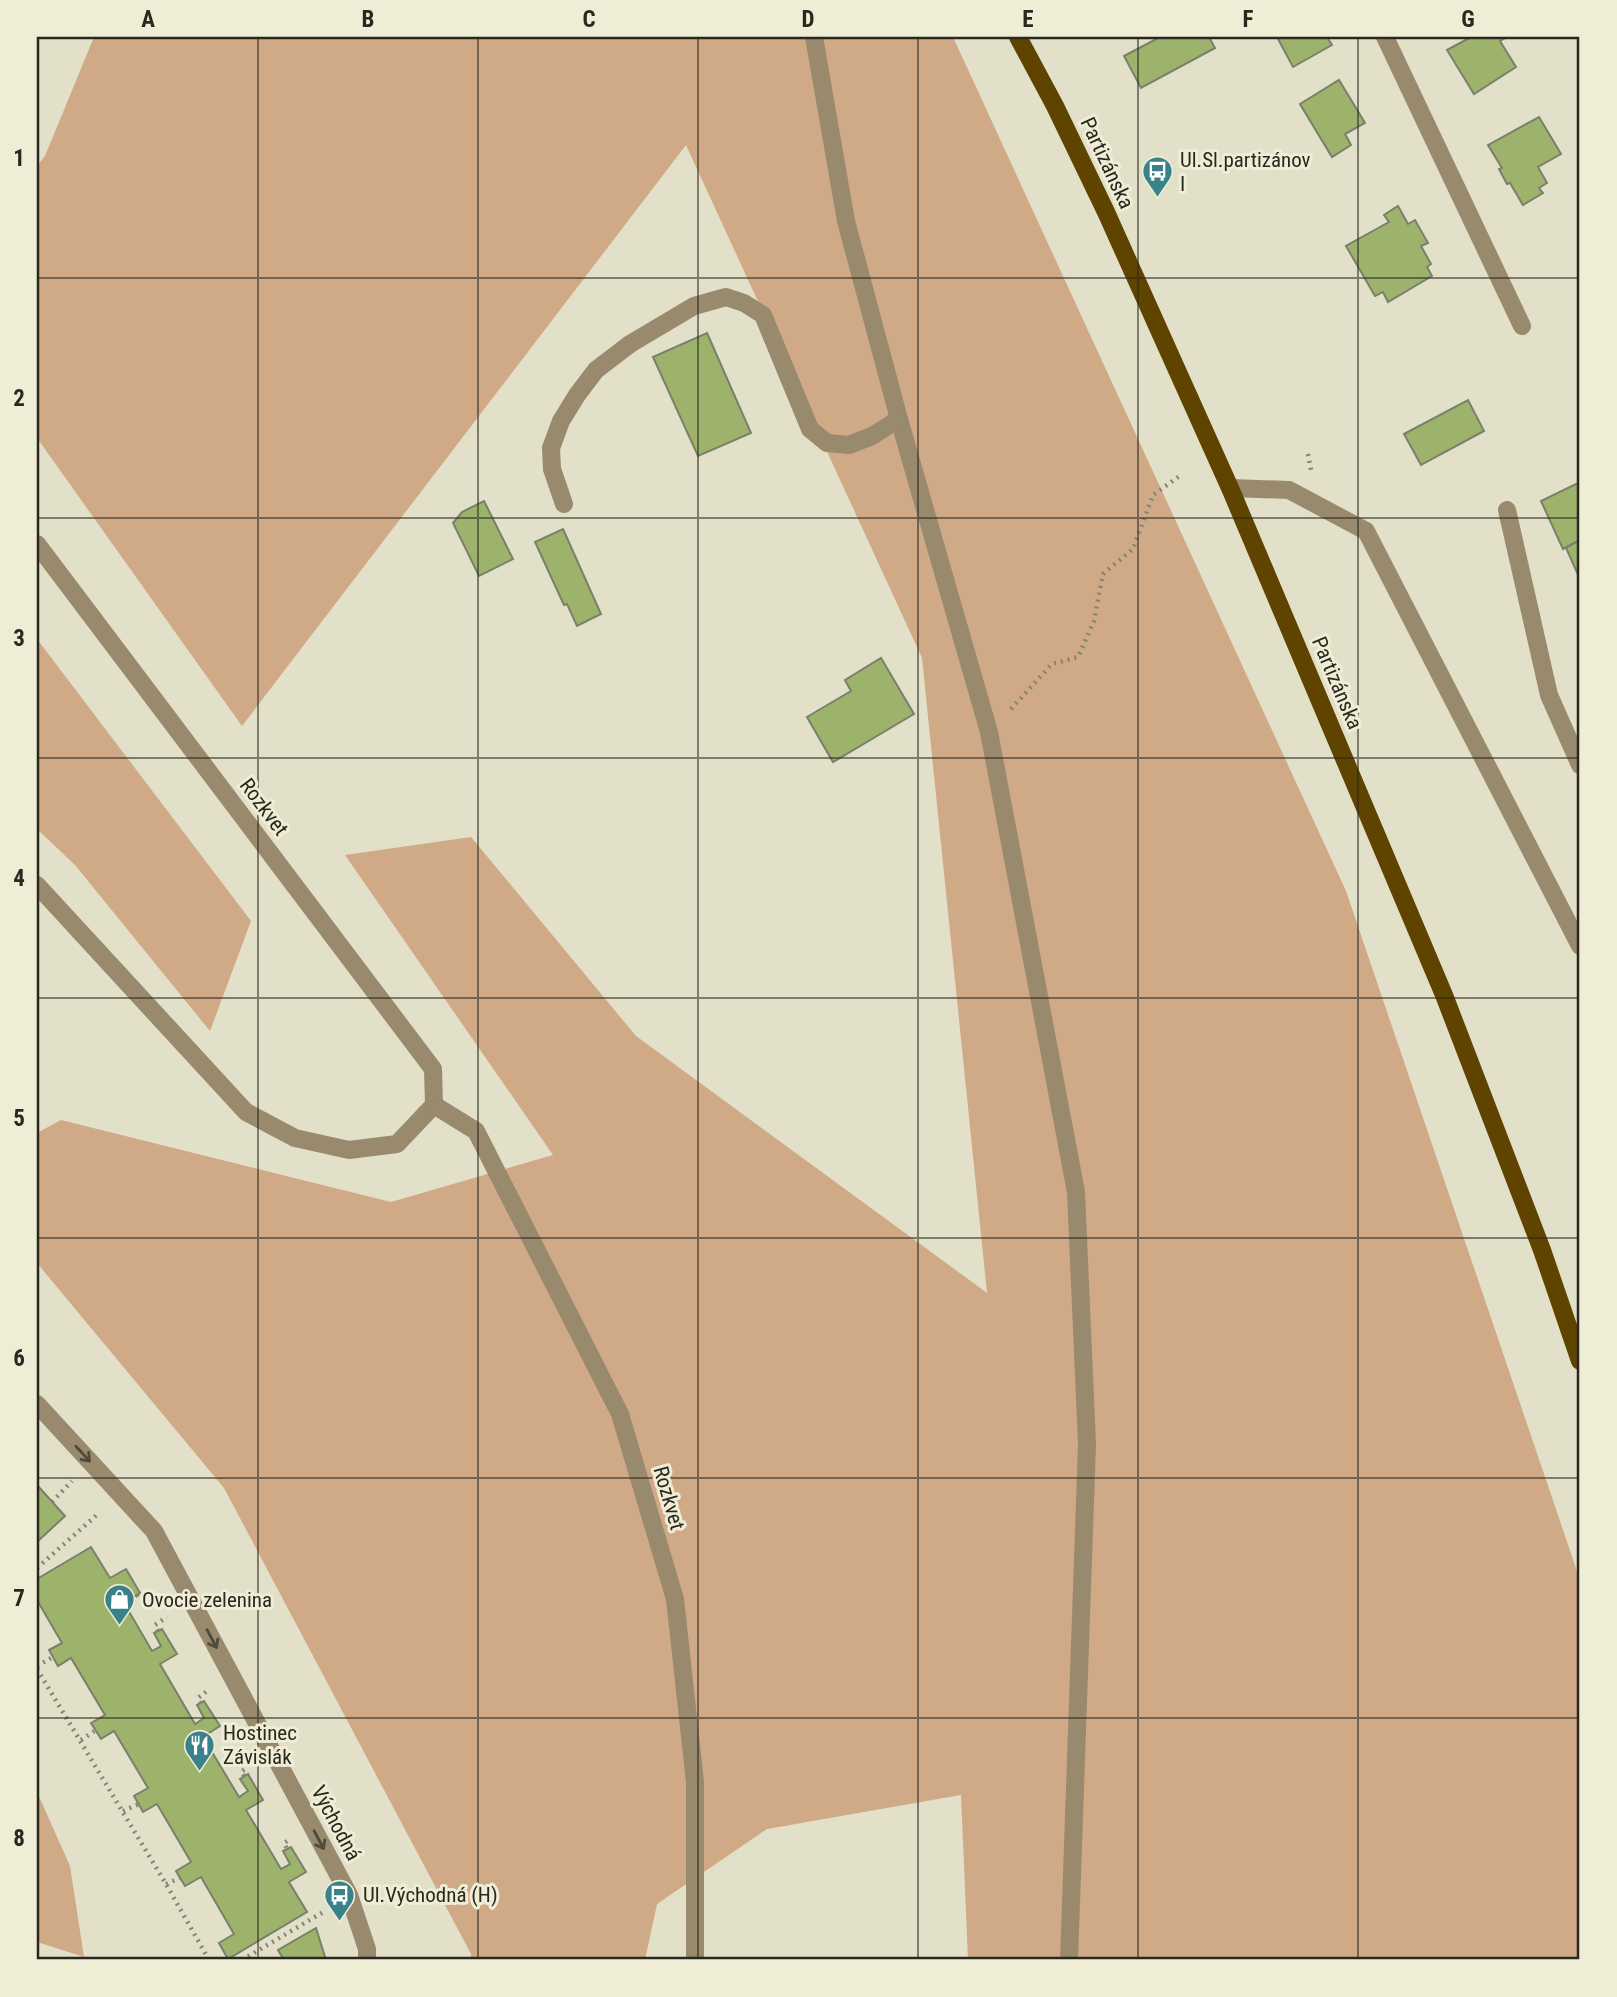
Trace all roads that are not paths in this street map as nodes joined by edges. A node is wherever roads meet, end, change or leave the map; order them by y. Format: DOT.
graph roads {
  1 [pos="814,37"];
  2 [pos="1018,37"];
  3 [pos="1385,37"];
  4 [pos="1522,326"];
  5 [pos="899,419"];
  6 [pos="1230,488"];
  7 [pos="564,504"];
  8 [pos="1507,510"];
  9 [pos="37,544"];
  10 [pos="1580,765"];
  11 [pos="37,885"];
  12 [pos="1580,946"];
  13 [pos="434,1105"];
  14 [pos="1580,1360"];
  15 [pos="37,1404"];
  16 [pos="366,1960"];
  17 [pos="695,1960"];
  18 [pos="1069,1960"];
  1 -- 5 [label="street"];
  2 -- 6 [label="main road, Partizánska"];
  3 -- 4 [label="street"];
  5 -- 7 [label="street"];
  5 -- 18 [label="street"];
  6 -- 12 [label="street"];
  6 -- 14 [label="main road, Partizánska"];
  8 -- 10 [label="street"];
  9 -- 13 [label="street, Rozkvet"];
  11 -- 13 [label="street"];
  13 -- 17 [label="street, Rozkvet"];
  15 -- 16 [label="street, Východná, one-way"];
}
